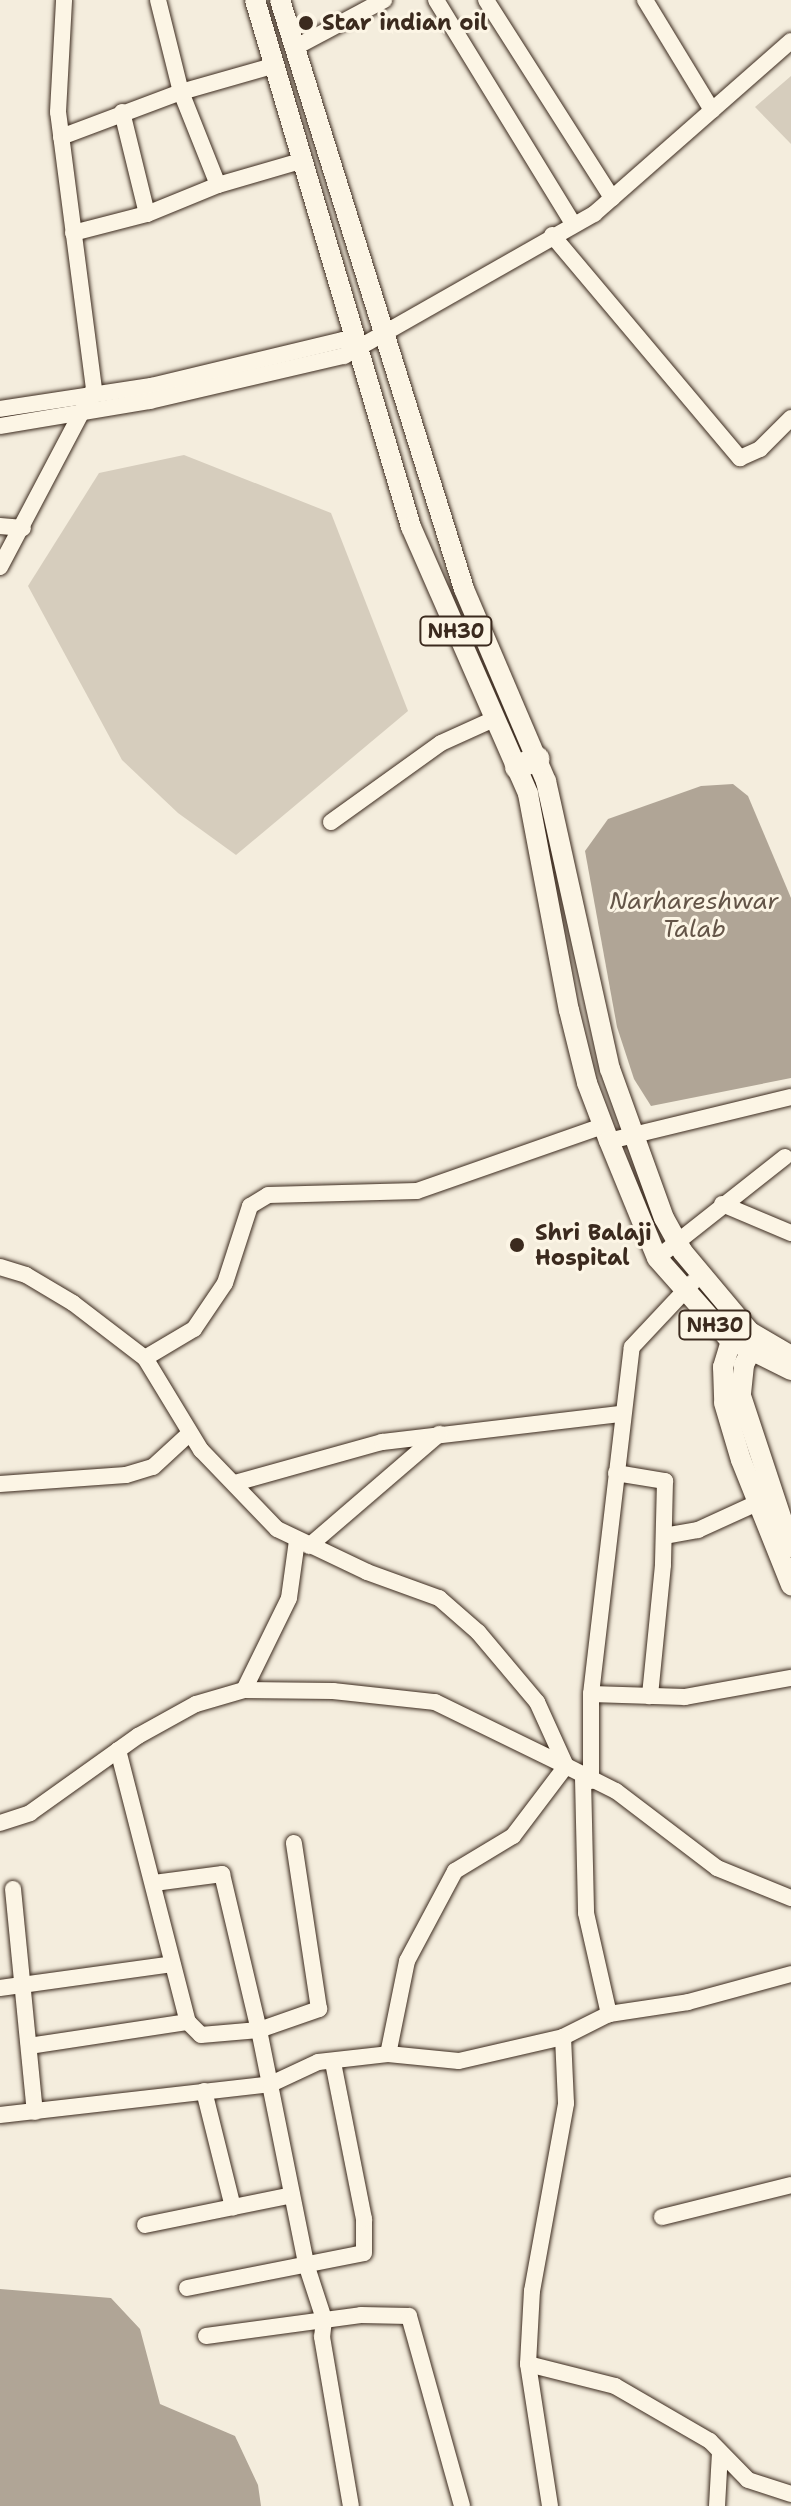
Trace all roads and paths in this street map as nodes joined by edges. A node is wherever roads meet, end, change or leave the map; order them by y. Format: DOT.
graph roads {
  1 [pos="64,0"];
  2 [pos="158,0"];
  3 [pos="255,0"];
  4 [pos="280,0"];
  5 [pos="384,0"];
  6 [pos="436,0"];
  7 [pos="486,0"];
  8 [pos="645,0"];
  9 [pos="791,41"];
  10 [pos="296,47"];
  11 [pos="276,65"];
  12 [pos="181,92"];
  13 [pos="712,110"];
  14 [pos="122,112"];
  15 [pos="61,137"];
  16 [pos="304,160"];
  17 [pos="218,185"];
  18 [pos="612,198"];
  19 [pos="147,214"];
  20 [pos="573,224"];
  21 [pos="73,233"];
  22 [pos="552,235"];
  23 [pos="382,333"];
  24 [pos="357,344"];
  25 [pos="93,397"];
  26 [pos="0,409"];
  27 [pos="85,413"];
  28 [pos="791,418"];
  29 [pos="0,426"];
  30 [pos="0,526"];
  31 [pos="23,528"];
  32 [pos="0,567"];
  33 [pos="496,718"];
  34 [pos="527,763"];
  35 [pos="331,822"];
  36 [pos="791,1097"];
  37 [pos="606,1133"];
  38 [pos="633,1135"];
  39 [pos="785,1157"];
  40 [pos="722,1204"];
  41 [pos="791,1233"];
  42 [pos="677,1241"];
  43 [pos="657,1258"];
  44 [pos="0,1267"];
  45 [pos="701,1275"];
  46 [pos="683,1290"];
  47 [pos="741,1321"];
  48 [pos="729,1339"];
  49 [pos="753,1345"];
  50 [pos="791,1356"];
  51 [pos="145,1358"];
  52 [pos="791,1370"];
  53 [pos="620,1414"];
  54 [pos="190,1433"];
  55 [pos="440,1433"];
  56 [pos="616,1473"];
  57 [pos="235,1483"];
  58 [pos="0,1484"];
  59 [pos="757,1503"];
  60 [pos="664,1536"];
  61 [pos="303,1543"];
  62 [pos="791,1547"];
  63 [pos="791,1585"];
  64 [pos="791,1678"];
  65 [pos="244,1690"];
  66 [pos="591,1694"];
  67 [pos="650,1696"];
  68 [pos="118,1750"];
  69 [pos="566,1766"];
  70 [pos="587,1779"];
  71 [pos="0,1823"];
  72 [pos="294,1843"];
  73 [pos="154,1883"];
  74 [pos="13,1889"];
  75 [pos="791,1898"];
  76 [pos="172,1964"];
  77 [pos="791,1974"];
  78 [pos="23,1985"];
  79 [pos="0,1988"];
  80 [pos="609,2014"];
  81 [pos="188,2022"];
  82 [pos="259,2030"];
  83 [pos="563,2037"];
  84 [pos="29,2046"];
  85 [pos="388,2054"];
  86 [pos="333,2063"];
  87 [pos="271,2084"];
  88 [pos="204,2091"];
  89 [pos="35,2112"];
  90 [pos="0,2115"];
  91 [pos="791,2185"];
  92 [pos="292,2195"];
  93 [pos="233,2207"];
  94 [pos="662,2217"];
  95 [pos="145,2225"];
  96 [pos="307,2267"];
  97 [pos="187,2288"];
  98 [pos="324,2319"];
  99 [pos="206,2336"];
  100 [pos="528,2364"];
  101 [pos="720,2452"];
  102 [pos="791,2494"];
  103 [pos="351,2506"];
  104 [pos="462,2506"];
  105 [pos="550,2506"];
  106 [pos="717,2506"];
  1 -- 15 [label="street"];
  2 -- 12 [label="street"];
  3 -- 11 [label="main road, NH30"];
  4 -- 10 [label="main road, NH30"];
  5 -- 10 [label="street"];
  6 -- 20 [label="street"];
  7 -- 18 [label="street"];
  8 -- 13 [label="street"];
  9 -- 13 [label="street"];
  10 -- 23 [label="main road, NH30"];
  11 -- 12 [label="street"];
  11 -- 16 [label="main road, NH30"];
  12 -- 14 [label="street"];
  12 -- 17 [label="street"];
  13 -- 18 [label="street"];
  14 -- 15 [label="street"];
  14 -- 19 [label="street"];
  15 -- 21 [label="street"];
  16 -- 17 [label="street"];
  16 -- 24 [label="main road, NH30"];
  17 -- 19 [label="street"];
  18 -- 20 [label="street"];
  19 -- 21 [label="street"];
  20 -- 22 [label="street"];
  21 -- 25 [label="street"];
  22 -- 23 [label="street"];
  22 -- 28 [label="street"];
  23 -- 24 [label="street"];
  23 -- 34 [label="main road, NH30"];
  24 -- 25 [label="street"];
  24 -- 27 [label="street"];
  24 -- 33 [label="main road, NH30"];
  25 -- 26 [label="street"];
  25 -- 27 [label="street"];
  27 -- 29 [label="street"];
  27 -- 31 [label="street"];
  30 -- 31 [label="street"];
  31 -- 32 [label="street"];
  33 -- 34 [label="main road, NH30"];
  33 -- 35 [label="street"];
  34 -- 37 [label="main road, NH30"];
  34 -- 38 [label="main road, NH30"];
  36 -- 38 [label="street"];
  37 -- 38 [label="street"];
  37 -- 43 [label="main road, NH30"];
  37 -- 51 [label="street"];
  38 -- 42 [label="main road, NH30"];
  39 -- 40 [label="street"];
  40 -- 41 [label="street"];
  40 -- 42 [label="street"];
  42 -- 43 [label="street"];
  42 -- 45 [label="main road, NH30"];
  43 -- 46 [label="main road, NH30"];
  44 -- 51 [label="street"];
  45 -- 46 [label="street"];
  45 -- 47 [label="main road, NH30"];
  46 -- 48 [label="main road, NH30"];
  46 -- 53 [label="street"];
  47 -- 48 [label="main road"];
  47 -- 49 [label="main road, NH30"];
  48 -- 49 [label="main road, NH30"];
  48 -- 59 [label="main road"];
  49 -- 50 [label="main road, NH30"];
  49 -- 52 [label="main road, NH30"];
  49 -- 62 [label="main road"];
  51 -- 54 [label="street"];
  53 -- 55 [label="street"];
  53 -- 56 [label="street"];
  54 -- 57 [label="street"];
  54 -- 58 [label="street"];
  55 -- 57 [label="street"];
  55 -- 61 [label="street"];
  56 -- 60 [label="street"];
  56 -- 66 [label="street"];
  57 -- 61 [label="street"];
  59 -- 60 [label="street"];
  59 -- 63 [label="main road"];
  60 -- 67 [label="street"];
  61 -- 65 [label="street"];
  61 -- 69 [label="street"];
  64 -- 67 [label="street"];
  65 -- 68 [label="street"];
  65 -- 69 [label="street"];
  66 -- 67 [label="street"];
  66 -- 70 [label="street"];
  68 -- 71 [label="street"];
  68 -- 73 [label="street"];
  69 -- 70 [label="street"];
  69 -- 85 [label="street"];
  70 -- 75 [label="street"];
  70 -- 80 [label="street"];
  72 -- 82 [label="street"];
  73 -- 76 [label="street"];
  73 -- 82 [label="street"];
  74 -- 78 [label="street"];
  76 -- 78 [label="street"];
  76 -- 81 [label="street"];
  77 -- 80 [label="street"];
  78 -- 79 [label="street"];
  78 -- 84 [label="street"];
  80 -- 83 [label="street"];
  81 -- 82 [label="street"];
  81 -- 84 [label="street"];
  82 -- 87 [label="street"];
  83 -- 85 [label="street"];
  83 -- 100 [label="street"];
  84 -- 89 [label="street"];
  85 -- 86 [label="street"];
  86 -- 87 [label="street"];
  86 -- 96 [label="street"];
  87 -- 88 [label="street"];
  87 -- 92 [label="street"];
  88 -- 89 [label="street"];
  88 -- 93 [label="street"];
  89 -- 90 [label="street"];
  91 -- 94 [label="street"];
  92 -- 93 [label="street"];
  92 -- 96 [label="street"];
  93 -- 95 [label="street"];
  96 -- 97 [label="street"];
  96 -- 98 [label="street"];
  98 -- 99 [label="street"];
  98 -- 103 [label="street"];
  98 -- 104 [label="street"];
  100 -- 101 [label="street"];
  100 -- 105 [label="street"];
  101 -- 102 [label="street"];
  101 -- 106 [label="street"];
}
